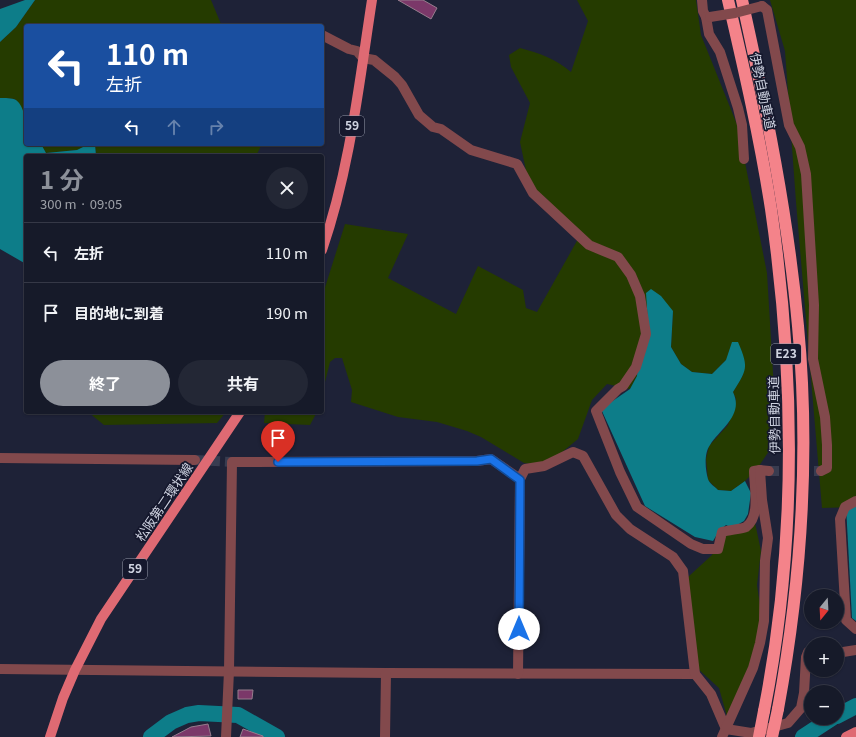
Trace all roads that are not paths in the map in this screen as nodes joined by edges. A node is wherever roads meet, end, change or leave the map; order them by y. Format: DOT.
graph roads {
  1 [pos="372,0"];
  2 [pos="702,0"];
  3 [pos="728,0"];
  4 [pos="742,0"];
  5 [pos="708,17"];
  6 [pos="324,36"];
  7 [pos="363,58"];
  8 [pos="744,159"];
  9 [pos="324,244"];
  10 [pos="239,414"];
  11 [pos="0,458"];
  12 [pos="195,460"];
  13 [pos="821,471"];
  14 [pos="520,480"];
  15 [pos="856,501"];
  16 [pos="856,629"];
  17 [pos="856,650"];
  18 [pos="844,652"];
  19 [pos="0,669"];
  20 [pos="75,670"];
  21 [pos="229,671"];
  22 [pos="386,673"];
  23 [pos="518,674"];
  24 [pos="695,674"];
  25 [pos="805,677"];
  26 [pos="856,732"];
  27 [pos="724,733"];
  28 [pos="50,737"];
  29 [pos="226,737"];
  30 [pos="385,737"];
  31 [pos="759,737"];
  32 [pos="772,737"];
  33 [pos="846,737"];
  1 -- 7 [label="main road, 59"];
  2 -- 5 [label="street"];
  3 -- 31 [label="highway, 伊勢自動車道 / E23, bridge"];
  4 -- 32 [label="highway, 伊勢自動車道 / E23, bridge"];
  5 -- 8 [label="street"];
  5 -- 13 [label="street, bridge"];
  6 -- 7 [label="street"];
  7 -- 9 [label="main road, 59"];
  7 -- 27 [label="street"];
  10 -- 20 [label="main road, 松阪第二環状線 / 59"];
  11 -- 12 [label="street"];
  14 -- 21 [label="street"];
  14 -- 23 [label="street"];
  14 -- 24 [label="street"];
  15 -- 16 [label="street"];
  17 -- 18 [label="street"];
  19 -- 20 [label="street"];
  20 -- 21 [label="street"];
  20 -- 28 [label="main road, 松阪第二環状線 / 59"];
  21 -- 22 [label="street"];
  21 -- 29 [label="street"];
  22 -- 23 [label="street"];
  22 -- 30 [label="street"];
  23 -- 24 [label="street"];
  24 -- 27 [label="street"];
  25 -- 27 [label="street"];
  26 -- 33 [label="main road"];
}
